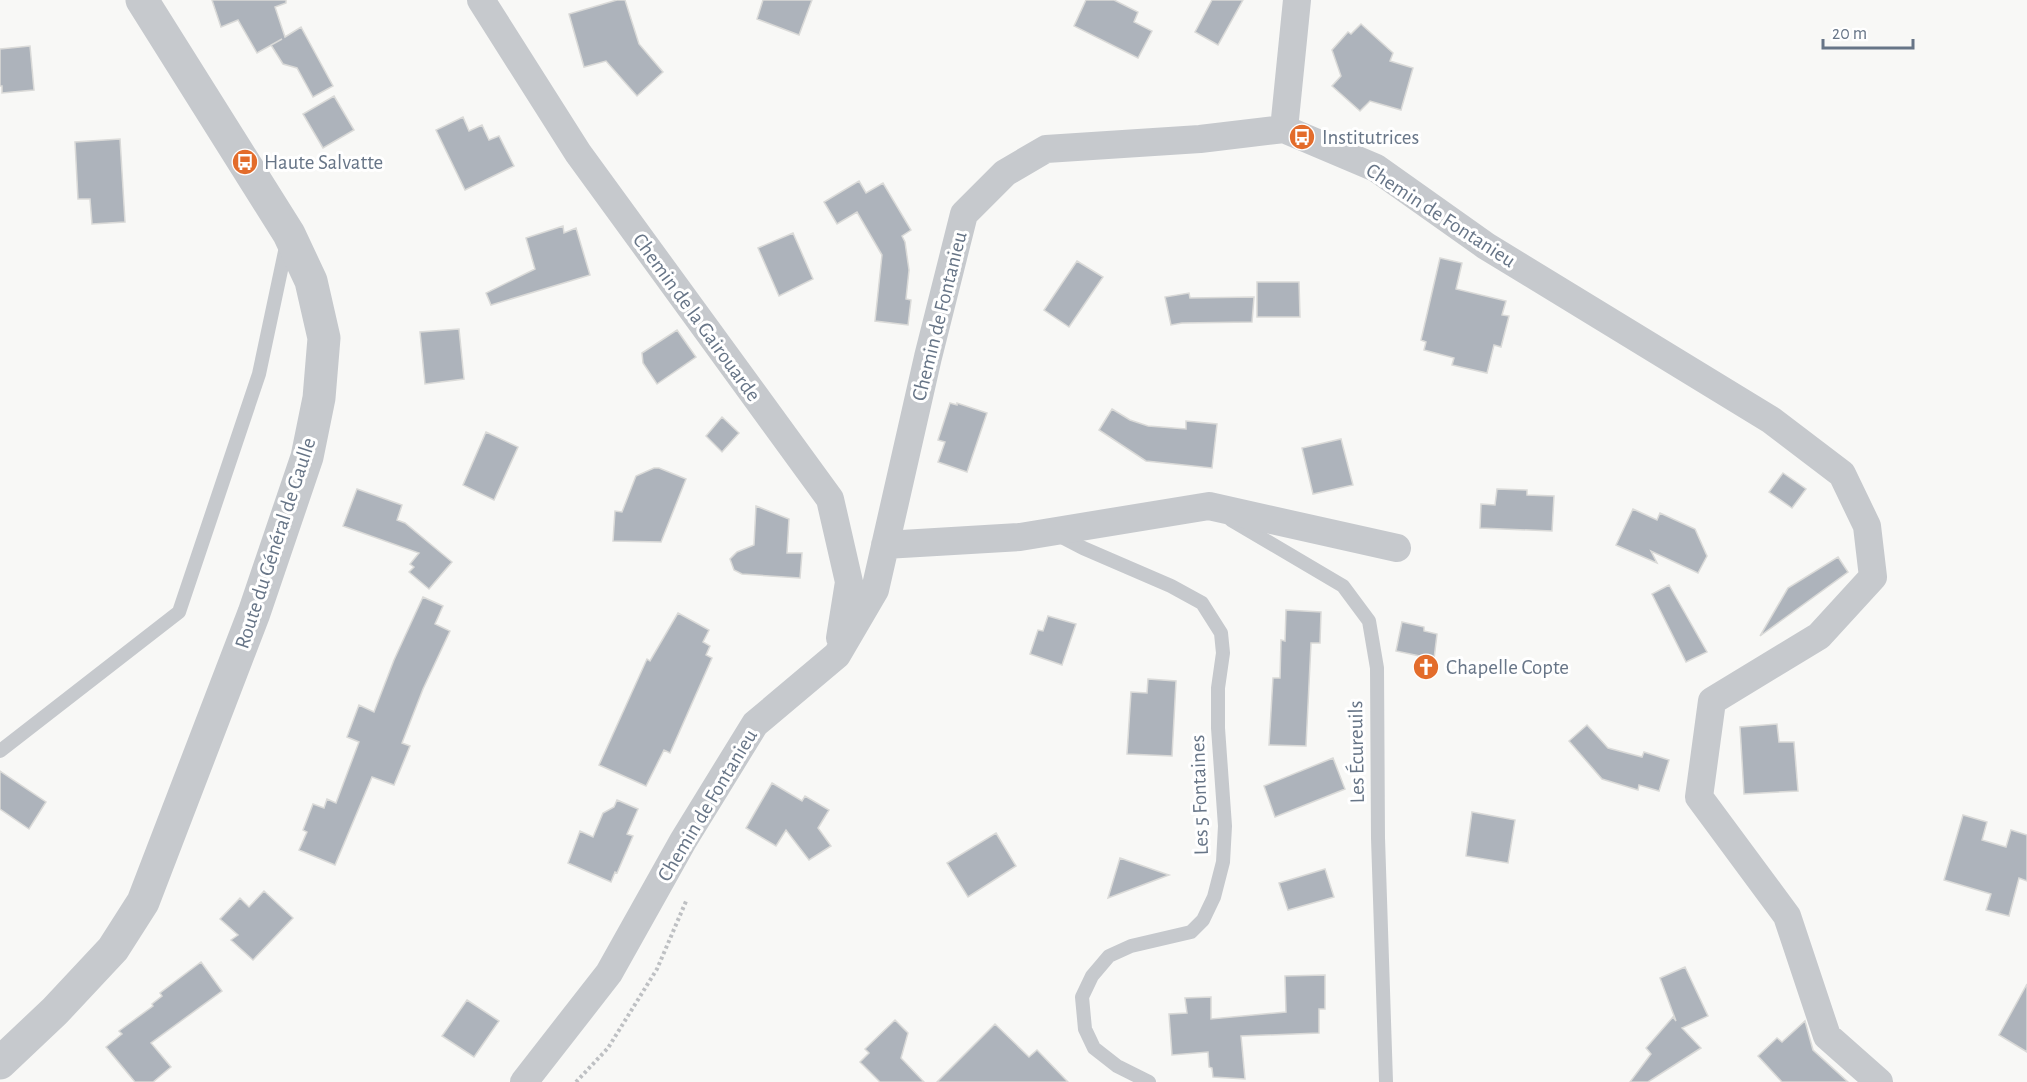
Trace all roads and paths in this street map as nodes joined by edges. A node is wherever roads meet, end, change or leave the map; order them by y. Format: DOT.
graph roads {
  1 [pos="142,0"];
  2 [pos="481,0"];
  3 [pos="1297,0"];
  4 [pos="1284,129"];
  5 [pos="289,234"];
  6 [pos="1209,506"];
  7 [pos="1052,532"];
  8 [pos="885,545"];
  9 [pos="1397,548"];
  10 [pos="837,655"];
  11 [pos="0,751"];
  12 [pos="0,1063"];
  13 [pos="524,1082"];
  14 [pos="1149,1082"];
  15 [pos="1386,1082"];
  16 [pos="1879,1082"];
  1 -- 5 [label="street, Route du Général de Gaulle"];
  2 -- 10 [label="street, Chemin de la Gairouarde"];
  3 -- 4 [label="street"];
  4 -- 8 [label="street, Chemin de Fontanieu"];
  4 -- 16 [label="street, Chemin de Fontanieu"];
  5 -- 11 [label="lane"];
  5 -- 12 [label="street, Route du Général de Gaulle"];
  6 -- 7 [label="street"];
  6 -- 9 [label="street"];
  6 -- 15 [label="lane, Les Écureuils"];
  7 -- 8 [label="street"];
  7 -- 14 [label="lane, Les 5 Fontaines"];
  8 -- 10 [label="street, Chemin de Fontanieu"];
  10 -- 13 [label="street, Chemin de Fontanieu"];
}
